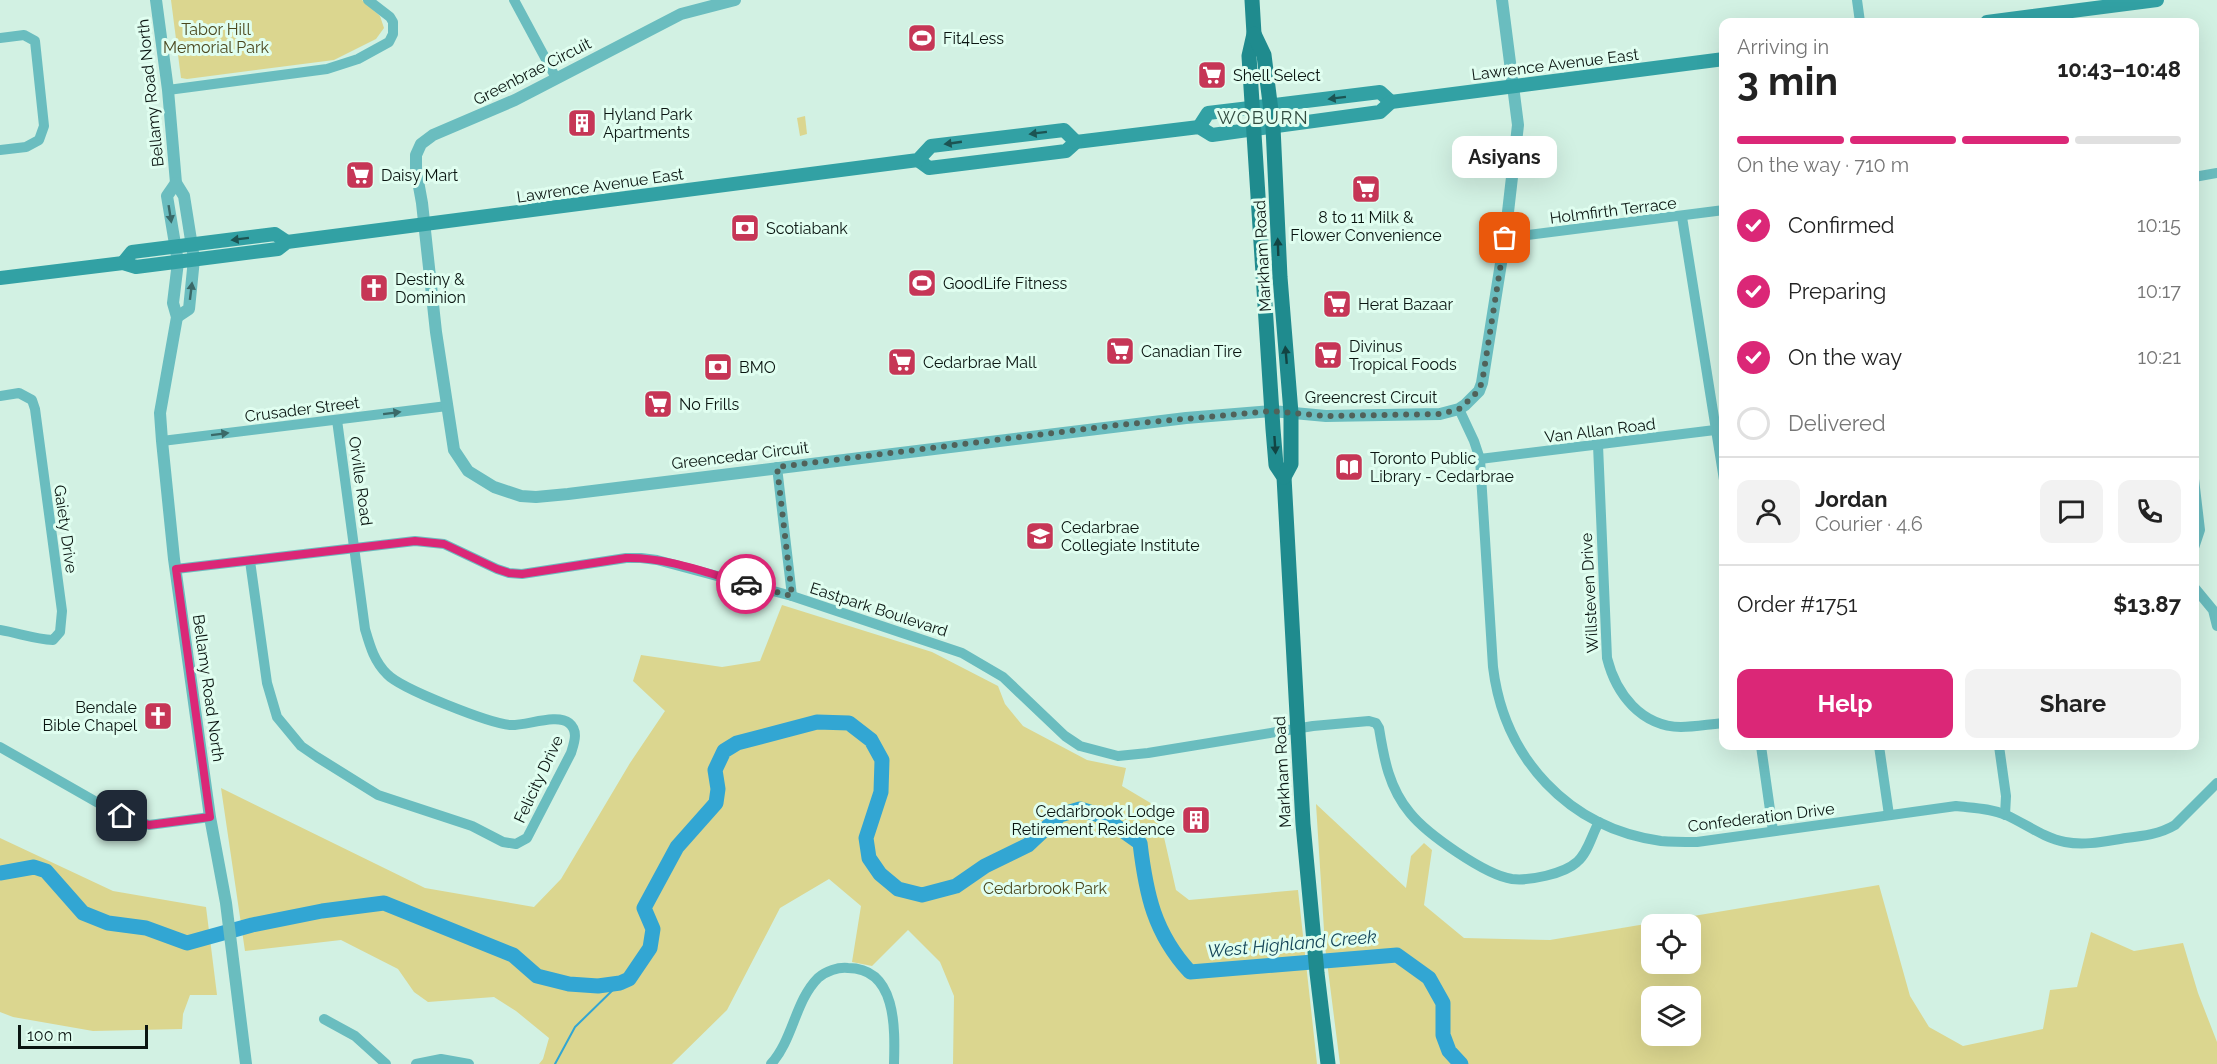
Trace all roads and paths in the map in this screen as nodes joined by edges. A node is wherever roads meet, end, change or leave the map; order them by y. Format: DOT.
graph roads {
  1 [pos="156,0"];
  2 [pos="368,0"];
  3 [pos="514,0"];
  4 [pos="735,0"];
  5 [pos="1252,0"];
  6 [pos="1502,0"];
  7 [pos="1857,0"];
  8 [pos="2157,0"];
  9 [pos="1859,18"];
  10 [pos="2018,18"];
  11 [pos="1254,34"];
  12 [pos="0,38"];
  13 [pos="1719,60"];
  14 [pos="556,78"];
  15 [pos="1514,86"];
  16 [pos="168,90"];
  17 [pos="1391,102"];
  18 [pos="1270,106"];
  19 [pos="1253,108"];
  20 [pos="1199,127"];
  21 [pos="1273,127"];
  22 [pos="1255,129"];
  23 [pos="1076,142"];
  24 [pos="0,150"];
  25 [pos="918,160"];
  26 [pos="2217,173"];
  27 [pos="2199,176"];
  28 [pos="176,183"];
  29 [pos="1719,211"];
  30 [pos="1683,217"];
  31 [pos="423,225"];
  32 [pos="1505,238"];
  33 [pos="287,242"];
  34 [pos="191,244"];
  35 [pos="175,247"];
  36 [pos="194,260"];
  37 [pos="178,262"];
  38 [pos="123,263"];
  39 [pos="0,278"];
  40 [pos="177,317"];
  41 [pos="0,396"];
  42 [pos="447,406"];
  43 [pos="1459,409"];
  44 [pos="1272,411"];
  45 [pos="1291,413"];
  46 [pos="337,420"];
  47 [pos="1719,423"];
  48 [pos="1719,429"];
  49 [pos="162,441"];
  50 [pos="1598,445"];
  51 [pos="1480,459"];
  52 [pos="777,467"];
  53 [pos="1284,477"];
  54 [pos="355,547"];
  55 [pos="250,561"];
  56 [pos="176,569"];
  57 [pos="2199,593"];
  58 [pos="792,596"];
  59 [pos="2217,626"];
  60 [pos="0,630"];
  61 [pos="1719,723"];
  62 [pos="1298,729"];
  63 [pos="0,747"];
  64 [pos="1762,750"];
  65 [pos="1880,750"];
  66 [pos="2000,750"];
  67 [pos="2217,785"];
  68 [pos="2005,814"];
  69 [pos="1889,815"];
  70 [pos="210,817"];
  71 [pos="1599,822"];
  72 [pos="1773,831"];
  73 [pos="324,1019"];
  74 [pos="246,1064"];
  75 [pos="386,1064"];
  76 [pos="416,1064"];
  77 [pos="469,1064"];
  78 [pos="771,1064"];
  79 [pos="894,1064"];
  80 [pos="1328,1064"];
  1 -- 16 [label="street, Bellamy Road North"];
  2 -- 16 [label="street"];
  3 -- 14 [label="street"];
  4 -- 14 [label="street, Greenbrae Circuit"];
  5 -- 11 [label="main road, Markham Road"];
  6 -- 15 [label="street, Greencrest Circuit"];
  7 -- 9 [label="street"];
  8 -- 10 [label="main road"];
  11 -- 18 [label="main road, Markham Road"];
  11 -- 19 [label="main road, Markham Road"];
  12 -- 24 [label="street"];
  13 -- 15 [label="main road, Lawrence Avenue East"];
  14 -- 31 [label="street, Greenbrae Circuit"];
  15 -- 17 [label="main road, Lawrence Avenue East"];
  15 -- 32 [label="street, Greencrest Circuit"];
  16 -- 28 [label="street, Bellamy Road North"];
  17 -- 18 [label="main road, Lawrence Avenue East, one-way"];
  17 -- 21 [label="main road, Lawrence Avenue East"];
  18 -- 19 [label="main road, Lawrence Avenue East"];
  18 -- 21 [label="main road, Markham Road"];
  19 -- 20 [label="main road, Lawrence Avenue East"];
  19 -- 22 [label="main road, Markham Road"];
  20 -- 22 [label="main road, Lawrence Avenue East"];
  20 -- 23 [label="main road, Lawrence Avenue East"];
  21 -- 22 [label="main road, Lawrence Avenue East"];
  45 -- 21 [label="main road, Markham Road, one-way"];
  22 -- 44 [label="main road, Markham Road"];
  23 -- 25 [label="main road, Lawrence Avenue East"];
  23 -- 25 [label="main road, Lawrence Avenue East, one-way"];
  25 -- 31 [label="main road, Lawrence Avenue East"];
  26 -- 27 [label="street"];
  28 -- 34 [label="street, Bellamy Road North"];
  28 -- 35 [label="street, Bellamy Road North, one-way"];
  29 -- 30 [label="street, Holmfirth Terrace"];
  30 -- 32 [label="street, Holmfirth Terrace"];
  30 -- 47 [label="street"];
  31 -- 33 [label="main road, Lawrence Avenue East"];
  31 -- 42 [label="street, Greencedar Circuit"];
  32 -- 43 [label="street, Greencrest Circuit"];
  33 -- 34 [label="main road, Lawrence Avenue East, one-way"];
  33 -- 36 [label="main road, Lawrence Avenue East"];
  34 -- 35 [label="main road, Lawrence Avenue East"];
  34 -- 36 [label="street, Bellamy Road North"];
  35 -- 37 [label="street, Bellamy Road North"];
  35 -- 38 [label="main road, Lawrence Avenue East"];
  36 -- 37 [label="main road, Lawrence Avenue East"];
  40 -- 36 [label="street, Bellamy Road North, one-way"];
  37 -- 38 [label="main road, Lawrence Avenue East"];
  37 -- 40 [label="street, Bellamy Road North"];
  38 -- 39 [label="main road, Lawrence Avenue East"];
  40 -- 49 [label="street, Bellamy Road North"];
  41 -- 60 [label="street, Gaiety Drive"];
  46 -- 42 [label="street, Crusader Street, one-way"];
  42 -- 52 [label="street, Greencedar Circuit"];
  43 -- 45 [label="street, Greencrest Circuit"];
  43 -- 51 [label="street, Confederation Drive"];
  44 -- 45 [label="street, Greencrest Circuit"];
  44 -- 52 [label="street, Greencedar Circuit"];
  44 -- 53 [label="main road, Markham Road, one-way"];
  45 -- 53 [label="main road, Markham Road"];
  49 -- 46 [label="street, Crusader Street, one-way"];
  46 -- 54 [label="street, Orville Road"];
  48 -- 50 [label="street, Van Allan Road"];
  49 -- 56 [label="street, Bellamy Road North"];
  50 -- 51 [label="street, Van Allan Road"];
  50 -- 61 [label="street, Willsteven Drive"];
  51 -- 71 [label="street, Confederation Drive"];
  52 -- 58 [label="street"];
  53 -- 62 [label="main road, Markham Road"];
  54 -- 55 [label="street, Eastpark Boulevard"];
  54 -- 55 [label="street, Felicity Drive"];
  54 -- 58 [label="street, Eastpark Boulevard"];
  55 -- 56 [label="street, Eastpark Boulevard"];
  56 -- 70 [label="street, Bellamy Road North"];
  57 -- 59 [label="street"];
  58 -- 62 [label="street, Eastpark Boulevard"];
  62 -- 71 [label="street, Eastpark Boulevard"];
  62 -- 80 [label="main road, Markham Road"];
  63 -- 70 [label="street"];
  64 -- 72 [label="street"];
  65 -- 69 [label="street"];
  66 -- 68 [label="street"];
  67 -- 68 [label="street, Confederation Drive"];
  68 -- 69 [label="street, Confederation Drive"];
  69 -- 72 [label="street, Confederation Drive"];
  70 -- 74 [label="street, Bellamy Road North"];
  71 -- 72 [label="street, Confederation Drive"];
  73 -- 75 [label="street"];
  76 -- 77 [label="street"];
  78 -- 79 [label="street"];
}
